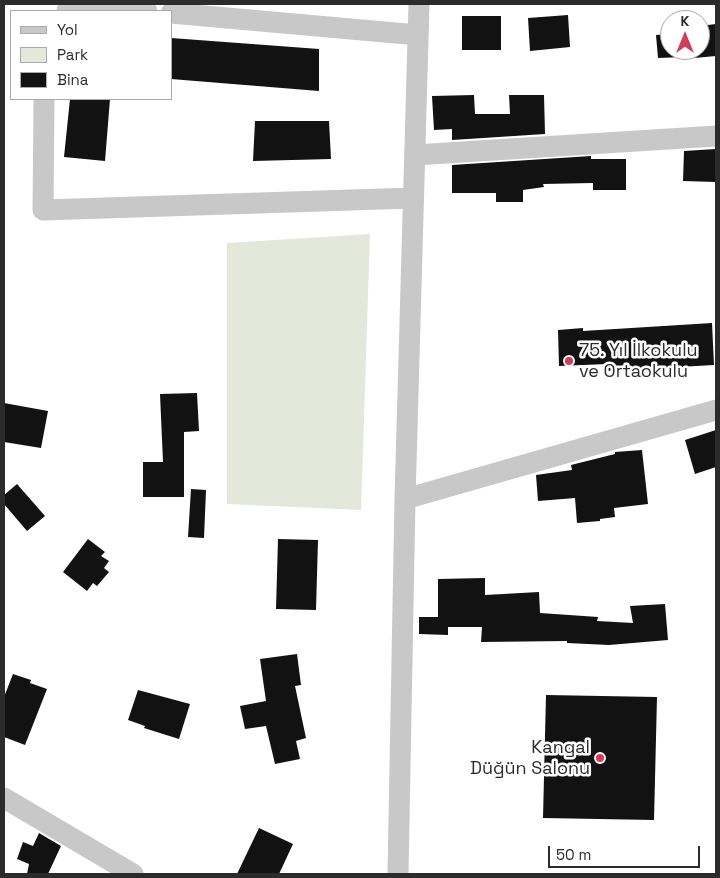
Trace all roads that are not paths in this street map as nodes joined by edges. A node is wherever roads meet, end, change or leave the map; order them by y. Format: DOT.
graph roads {
  1 [pos="419,4"];
  2 [pos="68,10"];
  3 [pos="135,10"];
  4 [pos="172,13"];
  5 [pos="418,35"];
  6 [pos="44,100"];
  7 [pos="716,136"];
  8 [pos="415,154"];
  9 [pos="413,198"];
  10 [pos="716,410"];
  11 [pos="405,499"];
  12 [pos="4,798"];
  13 [pos="133,874"];
  14 [pos="398,874"];
  1 -- 5 [label="street"];
  2 -- 3 [label="street"];
  4 -- 5 [label="street"];
  5 -- 8 [label="street"];
  6 -- 9 [label="street"];
  7 -- 8 [label="street"];
  8 -- 9 [label="street"];
  9 -- 11 [label="street"];
  10 -- 11 [label="street"];
  11 -- 14 [label="street"];
  12 -- 13 [label="street"];
}
